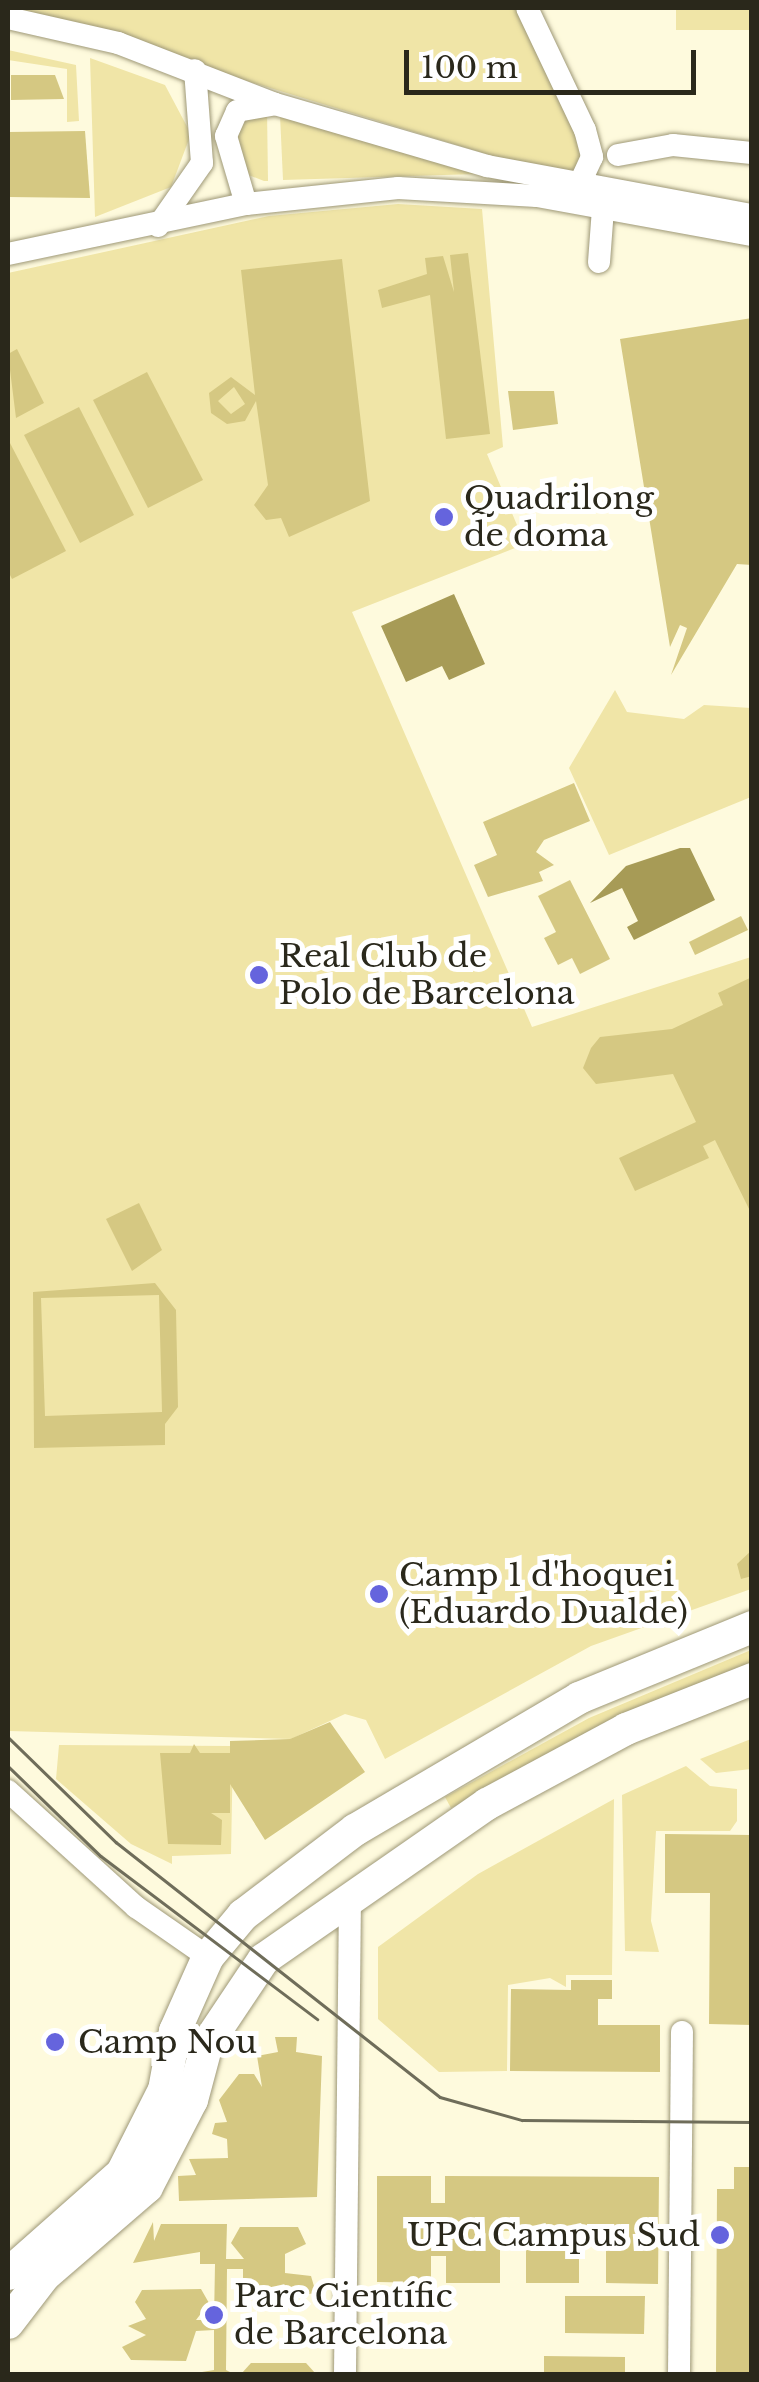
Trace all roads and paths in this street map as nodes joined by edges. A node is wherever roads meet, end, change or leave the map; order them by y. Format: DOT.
graph roads {
  1 [pos="527,8"];
  2 [pos="8,18"];
  3 [pos="195,70"];
  4 [pos="275,104"];
  5 [pos="585,130"];
  6 [pos="752,153"];
  7 [pos="618,155"];
  8 [pos="580,183"];
  9 [pos="633,194"];
  10 [pos="604,198"];
  11 [pos="246,204"];
  12 [pos="752,214"];
  13 [pos="158,226"];
  14 [pos="752,235"];
  15 [pos="8,254"];
  16 [pos="598,262"];
  17 [pos="752,1628"];
  18 [pos="752,1679"];
  19 [pos="8,1791"];
  20 [pos="350,1898"];
  21 [pos="208,1958"];
  22 [pos="242,1981"];
  23 [pos="682,2032"];
  24 [pos="8,2274"];
  25 [pos="8,2323"];
  26 [pos="345,2374"];
  27 [pos="679,2374"];
  1 -- 5 [label="street"];
  2 -- 3 [label="street"];
  3 -- 4 [label="street"];
  3 -- 13 [label="street"];
  4 -- 8 [label="street"];
  4 -- 11 [label="street"];
  5 -- 8 [label="street"];
  5 -- 9 [label="street"];
  6 -- 7 [label="street"];
  8 -- 10 [label="street"];
  9 -- 10 [label="street"];
  9 -- 12 [label="street"];
  10 -- 11 [label="street"];
  10 -- 14 [label="street"];
  10 -- 16 [label="street"];
  11 -- 13 [label="street"];
  13 -- 15 [label="street"];
  17 -- 21 [label="street"];
  18 -- 20 [label="street"];
  19 -- 21 [label="street"];
  20 -- 22 [label="street"];
  20 -- 26 [label="street"];
  21 -- 22 [label="street"];
  21 -- 24 [label="street"];
  22 -- 25 [label="street"];
  23 -- 27 [label="street"];
}
